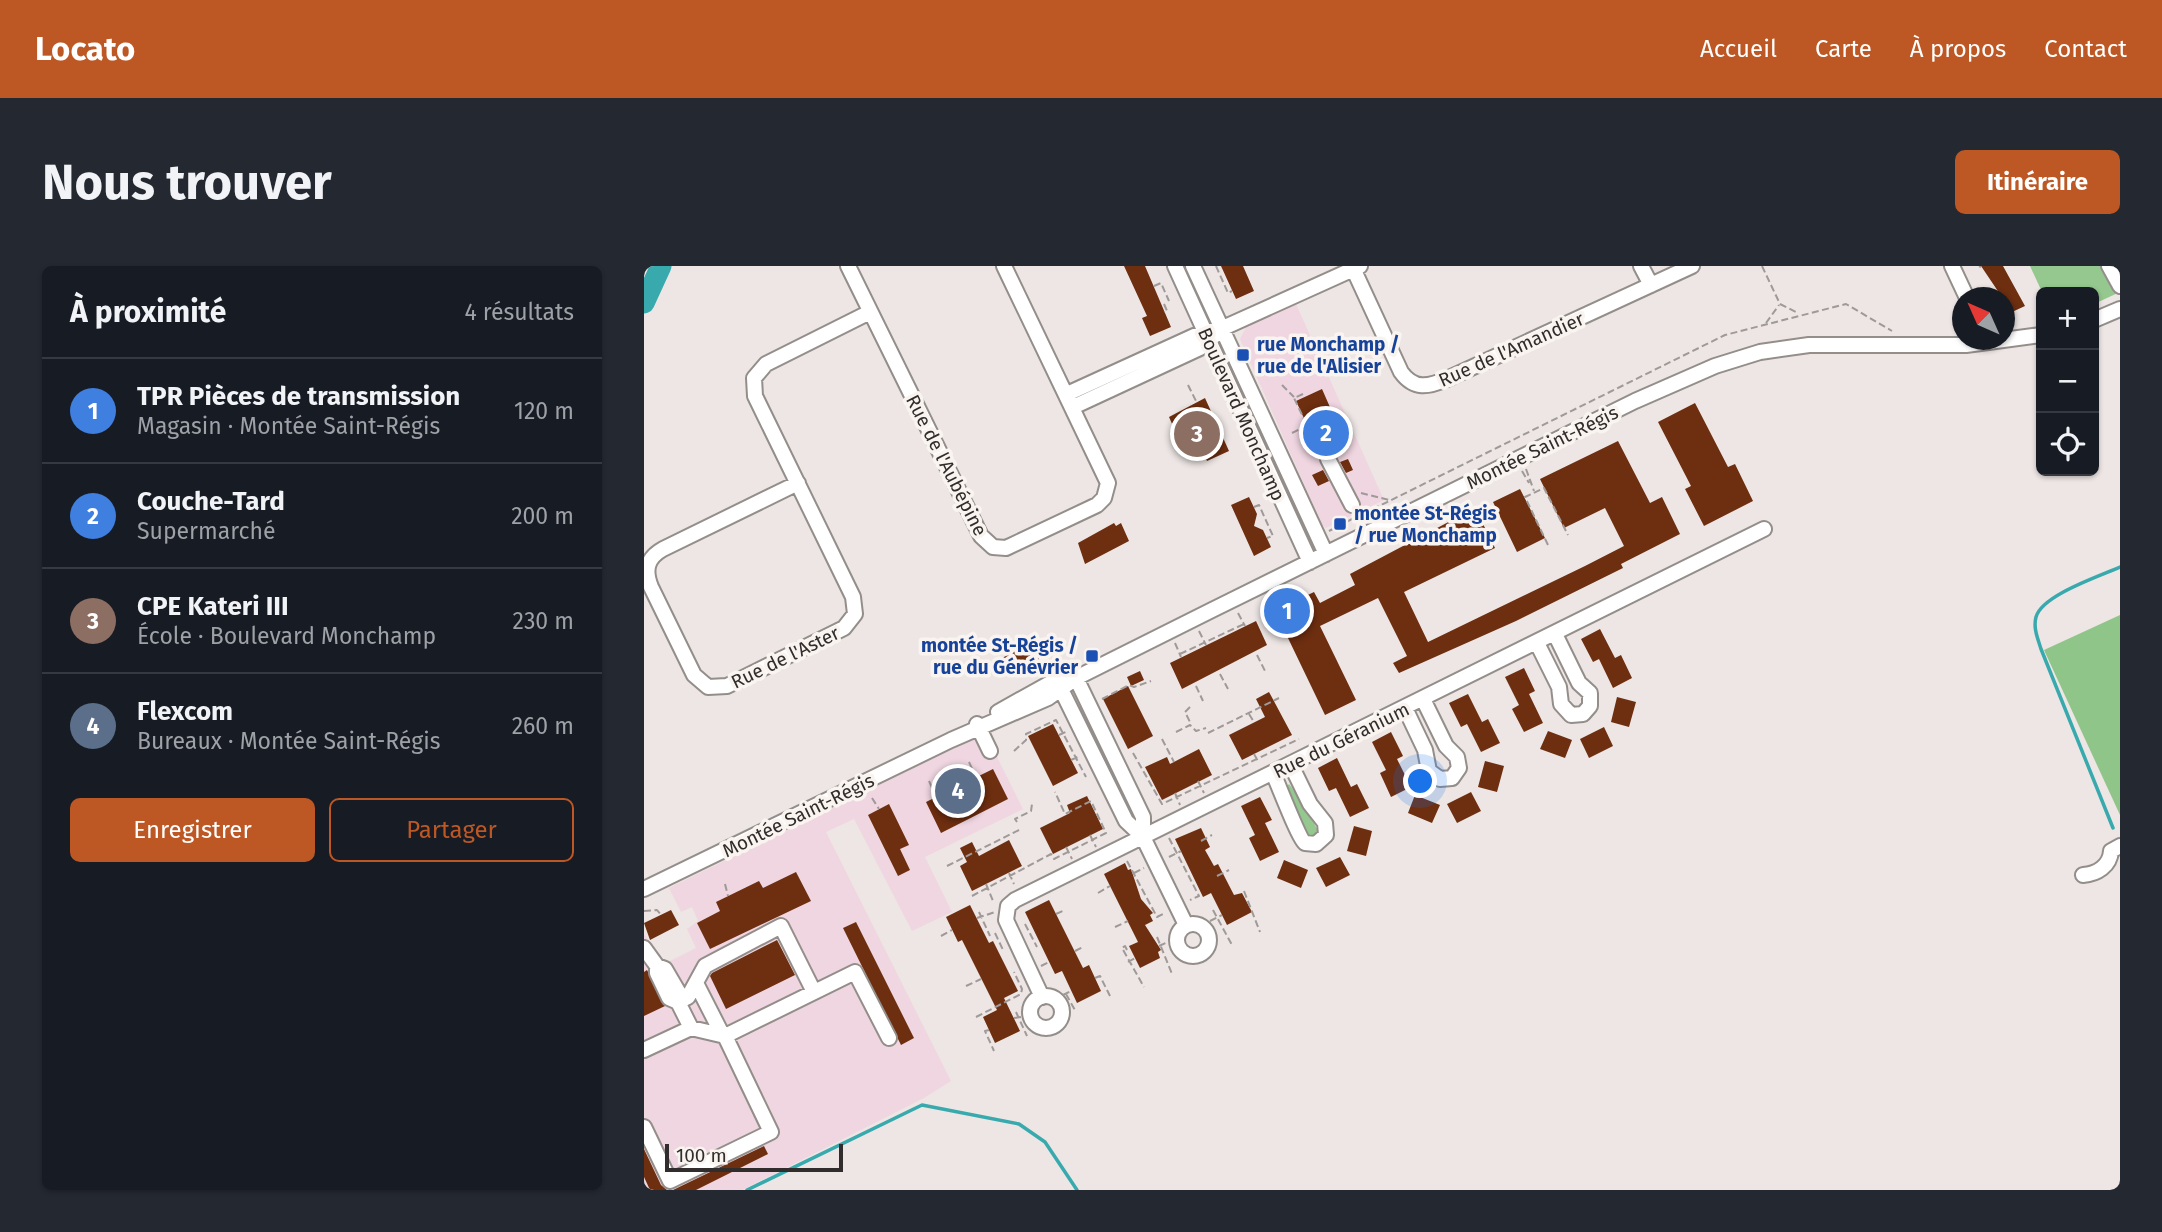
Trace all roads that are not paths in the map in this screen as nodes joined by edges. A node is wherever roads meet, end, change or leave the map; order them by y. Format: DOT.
graph roads {
  1 [pos="848,266"];
  2 [pos="1004,266"];
  3 [pos="1175,266"];
  4 [pos="1193,266"];
  5 [pos="1642,266"];
  6 [pos="1692,266"];
  7 [pos="1952,266"];
  8 [pos="2109,266"];
  9 [pos="1355,267"];
  10 [pos="1651,285"];
  11 [pos="2120,286"];
  12 [pos="1962,287"];
  13 [pos="2120,309"];
  14 [pos="870,312"];
  15 [pos="2099,318"];
  16 [pos="1223,328"];
  17 [pos="1207,336"];
  18 [pos="2036,336"];
  19 [pos="2015,338"];
  20 [pos="1952,342"];
  21 [pos="1070,401"];
  22 [pos="1332,457"];
  23 [pos="798,483"];
  24 [pos="1352,506"];
  25 [pos="1763,529"];
  26 [pos="1326,554"];
  27 [pos="1310,562"];
  28 [pos="1555,634"];
  29 [pos="1537,643"];
  30 [pos="1076,678"];
  31 [pos="1059,686"];
  32 [pos="1423,699"];
  33 [pos="1405,708"];
  34 [pos="978,726"];
  35 [pos="990,751"];
  36 [pos="1288,760"];
  37 [pos="1267,770"];
  38 [pos="1143,837"];
  39 [pos="2119,847"];
  40 [pos="2082,874"];
  41 [pos="644,889"];
  42 [pos="1186,925"];
  43 [pos="644,948"];
  44 [pos="696,983"];
  45 [pos="814,992"];
  46 [pos="1042,997"];
  47 [pos="678,1002"];
  48 [pos="691,1028"];
  49 [pos="724,1036"];
  50 [pos="889,1038"];
  51 [pos="644,1050"];
  52 [pos="644,1127"];
  1 -- 14 [label="street, Rue de l'Aubépine"];
  2 -- 21 [label="street, Rue de l'Aubépine"];
  3 -- 17 [label="street, Boulevard Monchamp"];
  4 -- 16 [label="street, Boulevard Monchamp"];
  5 -- 10 [label="street"];
  6 -- 10 [label="street, Rue de l'Amandier"];
  7 -- 12 [label="street"];
  8 -- 11 [label="street"];
  9 -- 10 [label="street, Rue de l'Amandier"];
  9 -- 16 [label="street"];
  13 -- 15 [label="street"];
  14 -- 21 [label="street, Rue de l'Aubépine"];
  14 -- 23 [label="street, Rue de l'Aster"];
  16 -- 17 [label="street"];
  16 -- 26 [label="street, Boulevard Monchamp"];
  17 -- 21 [label="street"];
  17 -- 27 [label="street, Boulevard Monchamp"];
  18 -- 19 [label="street, Montée Saint-Régis"];
  20 -- 26 [label="street, Montée Saint-Régis"];
  22 -- 24 [label="street"];
  23 -- 23 [label="street, Rue de l'Aster"];
  25 -- 28 [label="street, Rue du Géranium"];
  26 -- 27 [label="street, Montée Saint-Régis"];
  27 -- 30 [label="street, Montée Saint-Régis"];
  28 -- 29 [label="street, Rue du Géranium"];
  28 -- 29 [label="street"];
  29 -- 32 [label="street, Rue du Géranium"];
  30 -- 31 [label="street, Montée Saint-Régis"];
  30 -- 38 [label="street"];
  31 -- 34 [label="street, Montée Saint-Régis"];
  31 -- 38 [label="street"];
  32 -- 33 [label="street, Rue du Géranium"];
  32 -- 33 [label="street"];
  33 -- 36 [label="street, Rue du Géranium"];
  34 -- 35 [label="street"];
  34 -- 41 [label="street, Montée Saint-Régis"];
  36 -- 37 [label="street, Rue du Géranium"];
  36 -- 37 [label="street"];
  37 -- 38 [label="street, Rue du Géranium"];
  38 -- 42 [label="street"];
  38 -- 46 [label="street, Rue du Géranium"];
  39 -- 40 [label="street"];
  43 -- 47 [label="street"];
  44 -- 45 [label="street"];
  44 -- 47 [label="street"];
  44 -- 49 [label="street"];
  45 -- 49 [label="street"];
  45 -- 50 [label="street"];
  47 -- 48 [label="street"];
  48 -- 49 [label="street"];
  48 -- 51 [label="street"];
  49 -- 52 [label="street"];
}
